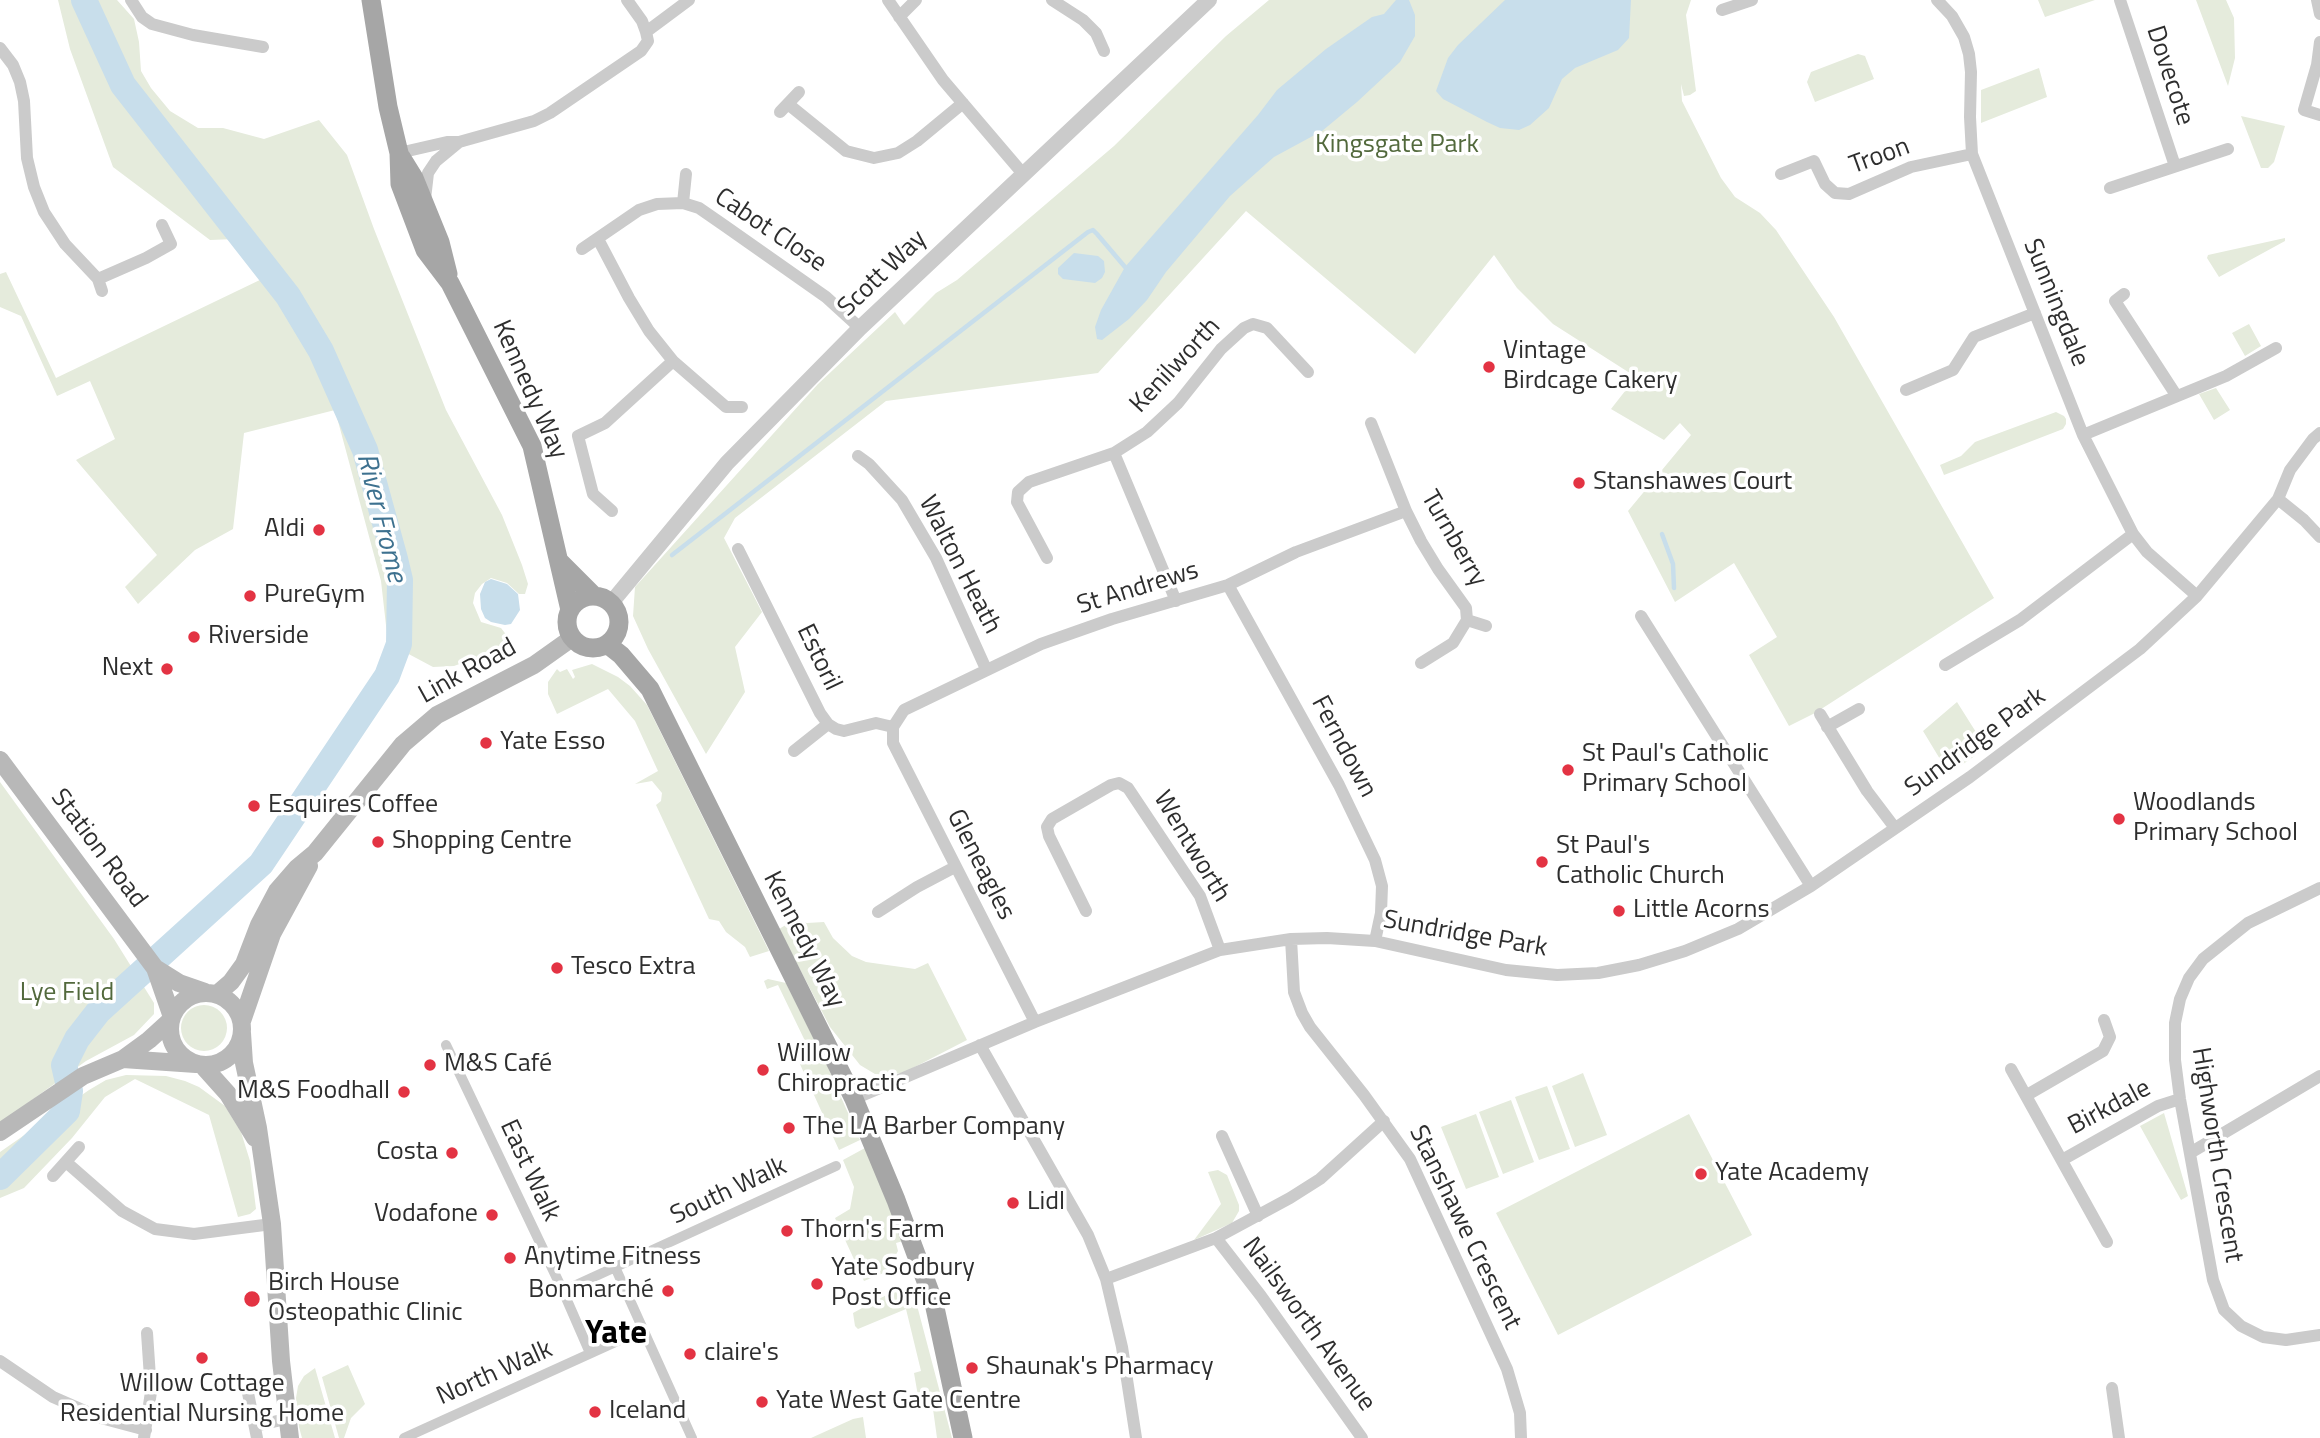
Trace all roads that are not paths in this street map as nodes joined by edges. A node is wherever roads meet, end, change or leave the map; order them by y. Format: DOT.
graph roads {
  1 [pos="131,0"];
  2 [pos="371,0"];
  3 [pos="627,0"];
  4 [pos="689,0"];
  5 [pos="887,0"];
  6 [pos="916,0"];
  7 [pos="1052,0"];
  8 [pos="1209,0"];
  9 [pos="1752,0"];
  10 [pos="1937,0"];
  11 [pos="2120,0"];
  12 [pos="2317,0"];
  13 [pos="1721,10"];
  14 [pos="2320,14"];
  15 [pos="899,18"];
  16 [pos="646,32"];
  17 [pos="2320,42"];
  18 [pos="263,47"];
  19 [pos="0,48"];
  20 [pos="1104,51"];
  21 [pos="799,92"];
  22 [pos="963,103"];
  23 [pos="2320,115"];
  24 [pos="459,142"];
  25 [pos="2228,149"];
  26 [pos="399,153"];
  27 [pos="1972,153"];
  28 [pos="2175,166"];
  29 [pos="687,174"];
  30 [pos="1024,174"];
  31 [pos="1781,174"];
  32 [pos="2110,188"];
  33 [pos="683,203"];
  34 [pos="425,206"];
  35 [pos="162,225"];
  36 [pos="598,239"];
  37 [pos="582,249"];
  38 [pos="450,283"];
  39 [pos="2124,295"];
  40 [pos="2035,313"];
  41 [pos="860,328"];
  42 [pos="2276,348"];
  43 [pos="673,361"];
  44 [pos="1308,372"];
  45 [pos="1906,390"];
  46 [pos="2176,395"];
  47 [pos="742,407"];
  48 [pos="1371,423"];
  49 [pos="2320,433"];
  50 [pos="2083,435"];
  51 [pos="1114,453"];
  52 [pos="858,456"];
  53 [pos="2278,499"];
  54 [pos="1406,511"];
  55 [pos="612,512"];
  56 [pos="2133,534"];
  57 [pos="2320,537"];
  58 [pos="738,549"];
  59 [pos="1047,558"];
  60 [pos="560,562"];
  61 [pos="1228,585"];
  62 [pos="2197,596"];
  63 [pos="602,600"];
  64 [pos="1176,601"];
  65 [pos="570,610"];
  66 [pos="1641,616"];
  67 [pos="1467,620"];
  68 [pos="1486,626"];
  69 [pos="572,638"];
  70 [pos="607,644"];
  71 [pos="1422,663"];
  72 [pos="1945,665"];
  73 [pos="986,669"];
  74 [pos="1859,709"];
  75 [pos="1820,714"];
  76 [pos="828,724"];
  77 [pos="1827,726"];
  78 [pos="893,727"];
  79 [pos="793,751"];
  80 [pos="0,760"];
  81 [pos="1895,828"];
  82 [pos="315,853"];
  83 [pos="956,867"];
  84 [pos="1811,886"];
  85 [pos="2320,888"];
  86 [pos="1086,911"];
  87 [pos="878,912"];
  88 [pos="1291,939"];
  89 [pos="1375,941"];
  90 [pos="1220,950"];
  91 [pos="155,968"];
  92 [pos="211,993"];
  93 [pos="172,1018"];
  94 [pos="2104,1020"];
  95 [pos="1035,1022"];
  96 [pos="242,1027"];
  97 [pos="446,1045"];
  98 [pos="980,1045"];
  99 [pos="123,1059"];
  100 [pos="201,1065"];
  101 [pos="2011,1069"];
  102 [pos="2320,1076"];
  103 [pos="2026,1095"];
  104 [pos="2180,1098"];
  105 [pos="854,1099"];
  106 [pos="1384,1121"];
  107 [pos="0,1132"];
  108 [pos="1222,1136"];
  109 [pos="79,1147"];
  110 [pos="259,1147"];
  111 [pos="2190,1153"];
  112 [pos="2062,1160"];
  113 [pos="66,1162"];
  114 [pos="836,1166"];
  115 [pos="53,1176"];
  116 [pos="1258,1216"];
  117 [pos="272,1224"];
  118 [pos="1216,1238"];
  119 [pos="2106,1241"];
  120 [pos="615,1267"];
  121 [pos="1106,1279"];
  122 [pos="563,1291"];
  123 [pos="642,1331"];
  124 [pos="147,1332"];
  125 [pos="2320,1335"];
  126 [pos="590,1353"];
  127 [pos="0,1361"];
  128 [pos="2112,1388"];
  129 [pos="248,1394"];
  130 [pos="286,1419"];
  131 [pos="256,1432"];
  132 [pos="145,1434"];
  133 [pos="290,1438"];
  134 [pos="404,1438"];
  135 [pos="692,1438"];
  136 [pos="963,1438"];
  137 [pos="1136,1438"];
  138 [pos="1362,1438"];
  139 [pos="1521,1438"];
  140 [pos="2119,1438"];
  1 -- 18 [label="street"];
  2 -- 26 [label="main road, Kennedy Way"];
  3 -- 16 [label="street"];
  4 -- 16 [label="street"];
  5 -- 15 [label="street"];
  6 -- 15 [label="street"];
  7 -- 20 [label="street"];
  8 -- 30 [label="street, Scott Way"];
  9 -- 13 [label="street"];
  10 -- 27 [label="street, Sunningdale"];
  11 -- 28 [label="street, Dovecote"];
  12 -- 14 [label="street"];
  15 -- 22 [label="street"];
  16 -- 24 [label="street"];
  17 -- 23 [label="street"];
  19 -- 35 [label="street"];
  21 -- 22 [label="street"];
  22 -- 30 [label="street"];
  24 -- 26 [label="street"];
  24 -- 34 [label="street"];
  25 -- 28 [label="street, Dovecote"];
  26 -- 34 [label="main road, Kennedy Way"];
  26 -- 38 [label="main road, Kennedy Way"];
  27 -- 31 [label="street, Troon"];
  27 -- 40 [label="street, Sunningdale"];
  28 -- 32 [label="street, Dovecote"];
  29 -- 33 [label="street, Cabot Close"];
  30 -- 41 [label="street, Scott Way"];
  33 -- 36 [label="street, Cabot Close"];
  33 -- 41 [label="street, Cabot Close"];
  34 -- 38 [label="main road, Kennedy Way"];
  36 -- 37 [label="street, Cabot Close"];
  36 -- 43 [label="street"];
  38 -- 60 [label="main road, Kennedy Way"];
  39 -- 46 [label="street"];
  40 -- 45 [label="street"];
  40 -- 50 [label="street, Sunningdale"];
  41 -- 63 [label="street, Scott Way"];
  42 -- 46 [label="street"];
  43 -- 47 [label="street"];
  43 -- 55 [label="street"];
  44 -- 51 [label="street, Kenilworth"];
  46 -- 50 [label="street"];
  48 -- 54 [label="street, Turnberry"];
  49 -- 53 [label="street, Sundridge Park"];
  50 -- 56 [label="street, Sunningdale"];
  51 -- 59 [label="street, Kenilworth"];
  51 -- 64 [label="street"];
  52 -- 73 [label="street, Walton Heath"];
  53 -- 57 [label="street"];
  53 -- 62 [label="street, Sundridge Park"];
  54 -- 61 [label="street, St Andrews"];
  54 -- 67 [label="street, Turnberry"];
  56 -- 62 [label="street, Sunningdale"];
  56 -- 72 [label="street"];
  58 -- 76 [label="street, Estoril"];
  60 -- 63 [label="main road"];
  60 -- 65 [label="main road, Kennedy Way"];
  61 -- 64 [label="street, St Andrews"];
  61 -- 89 [label="street, Ferndown"];
  62 -- 81 [label="street, Sundridge Park"];
  63 -- 65 [label="main road"];
  63 -- 70 [label="main road"];
  64 -- 73 [label="street, St Andrews"];
  65 -- 69 [label="main road"];
  66 -- 84 [label="street"];
  67 -- 68 [label="street"];
  67 -- 71 [label="street, Turnberry"];
  69 -- 70 [label="main road"];
  69 -- 82 [label="main road, Link Road"];
  70 -- 105 [label="main road, Kennedy Way"];
  73 -- 78 [label="street, St Andrews"];
  74 -- 77 [label="street"];
  75 -- 77 [label="street"];
  76 -- 78 [label="street, Estoril"];
  76 -- 79 [label="street"];
  77 -- 81 [label="street"];
  78 -- 83 [label="street, Gleneagles"];
  80 -- 91 [label="main road, Station Road"];
  81 -- 84 [label="street, Sundridge Park"];
  82 -- 92 [label="main road, Link Road"];
  82 -- 96 [label="main road, Link Road"];
  83 -- 87 [label="street"];
  83 -- 95 [label="street, Gleneagles"];
  84 -- 89 [label="street, Sundridge Park"];
  85 -- 104 [label="street, Highworth Crescent"];
  86 -- 90 [label="street, Wentworth"];
  88 -- 89 [label="street, Sundridge Park"];
  88 -- 90 [label="street, Sundridge Park"];
  88 -- 106 [label="street, Stanshawe Crescent"];
  90 -- 95 [label="street, Sundridge Park"];
  91 -- 92 [label="main road, Station Road"];
  91 -- 93 [label="main road, Station Road"];
  92 -- 93 [label="main road"];
  92 -- 96 [label="main road"];
  93 -- 99 [label="main road"];
  93 -- 100 [label="main road"];
  94 -- 103 [label="street, Birkdale"];
  95 -- 98 [label="street, Sundridge Park"];
  96 -- 100 [label="main road"];
  96 -- 110 [label="main road"];
  97 -- 122 [label="street, East Walk"];
  98 -- 105 [label="street, Sundridge Park"];
  98 -- 121 [label="street"];
  99 -- 100 [label="main road"];
  99 -- 107 [label="main road"];
  100 -- 110 [label="main road"];
  101 -- 103 [label="street, Birkdale"];
  102 -- 111 [label="street"];
  103 -- 112 [label="street, Birkdale"];
  104 -- 111 [label="street, Highworth Crescent"];
  104 -- 112 [label="street, Birkdale"];
  105 -- 136 [label="main road, Kennedy Way"];
  106 -- 116 [label="street"];
  106 -- 139 [label="street, Stanshawe Crescent"];
  108 -- 116 [label="street"];
  109 -- 113 [label="street"];
  110 -- 117 [label="main road"];
  111 -- 125 [label="street, Highworth Crescent"];
  112 -- 119 [label="street, Birkdale"];
  113 -- 115 [label="street"];
  113 -- 117 [label="street"];
  114 -- 120 [label="street, South Walk"];
  116 -- 118 [label="street"];
  117 -- 130 [label="main road"];
  118 -- 121 [label="street"];
  118 -- 138 [label="street, Nailsworth Avenue"];
  120 -- 122 [label="street, South Walk"];
  120 -- 123 [label="street"];
  121 -- 137 [label="street"];
  122 -- 126 [label="street, East Walk"];
  123 -- 126 [label="street, North Walk"];
  123 -- 135 [label="street"];
  124 -- 132 [label="street"];
  126 -- 134 [label="street, North Walk"];
  127 -- 132 [label="street"];
  128 -- 140 [label="street"];
  129 -- 131 [label="street"];
  130 -- 131 [label="street"];
  130 -- 133 [label="main road"];
}
